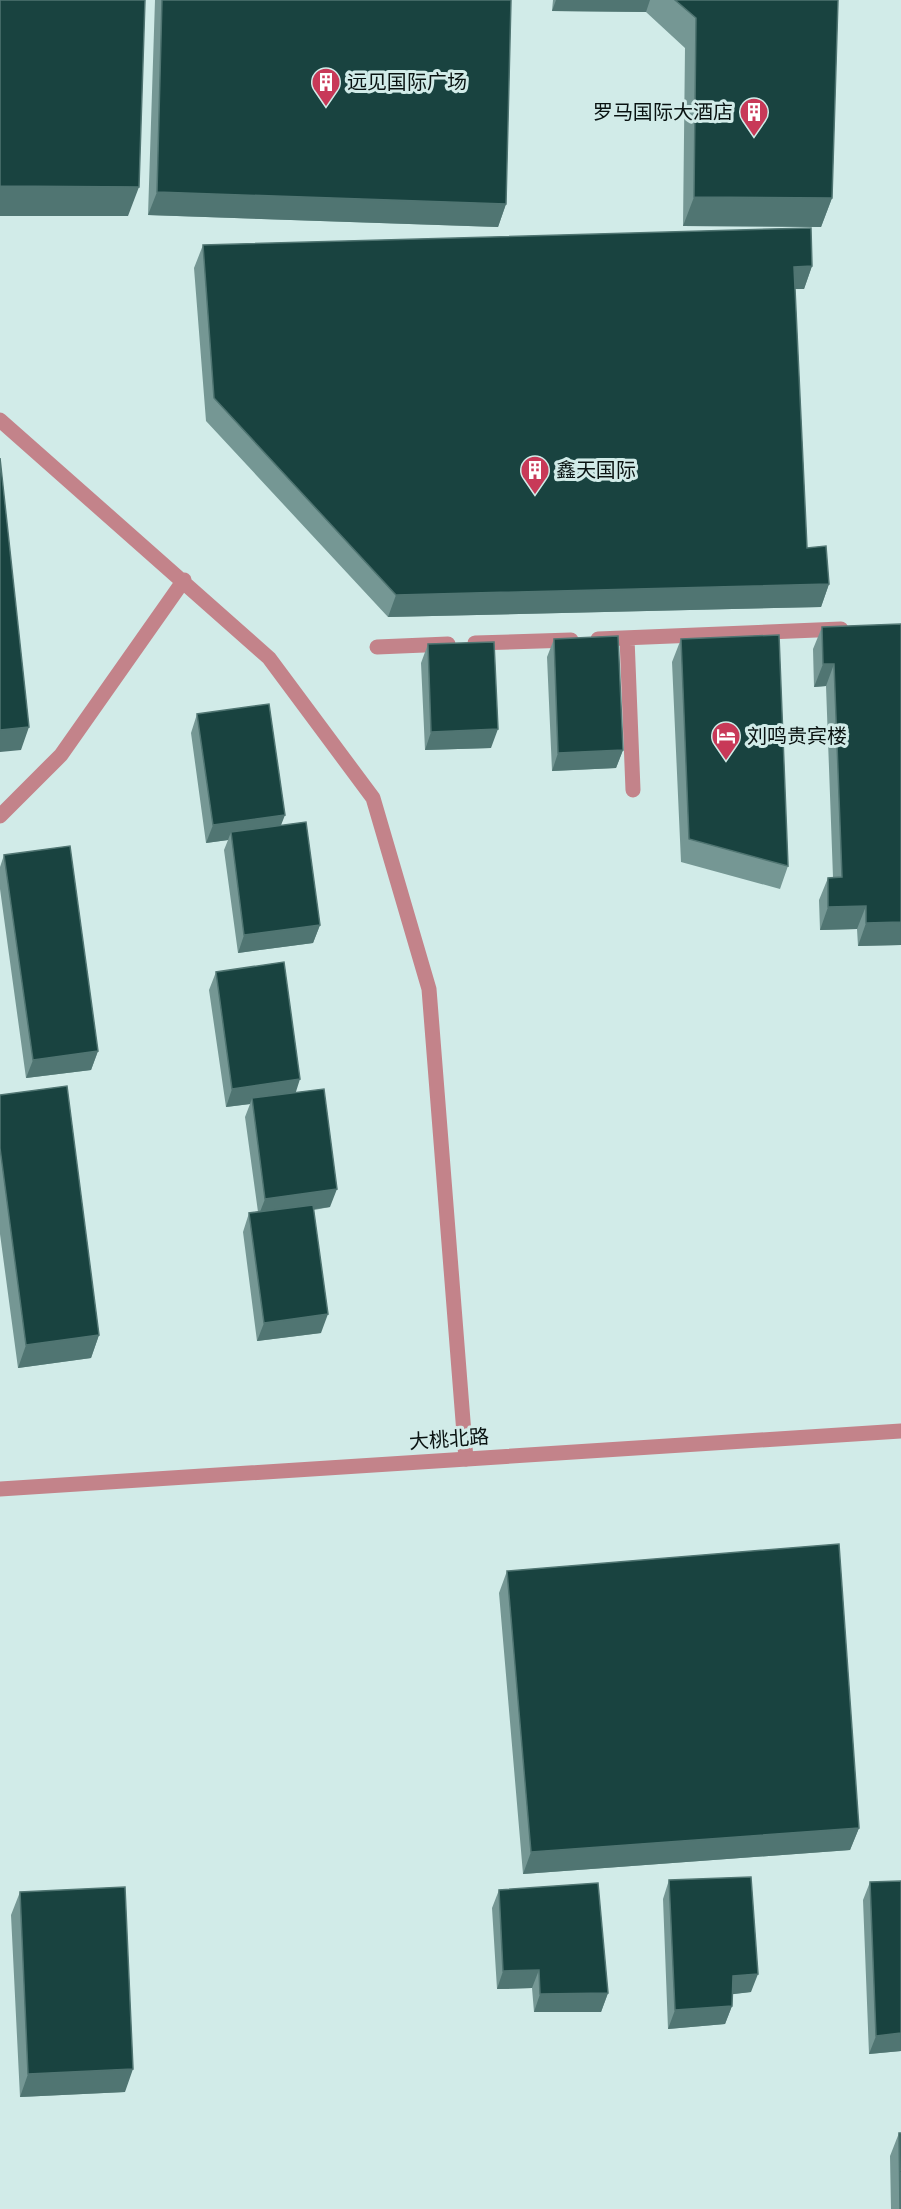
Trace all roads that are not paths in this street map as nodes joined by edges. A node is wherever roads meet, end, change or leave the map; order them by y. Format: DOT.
graph roads {
  1 [pos="0,420"];
  2 [pos="184,580"];
  3 [pos="861,628"];
  4 [pos="627,638"];
  5 [pos="376,647"];
  6 [pos="633,790"];
  7 [pos="0,816"];
  8 [pos="901,1431"];
  9 [pos="466,1459"];
  10 [pos="0,1489"];
  1 -- 2 [label="street"];
  2 -- 7 [label="street"];
  2 -- 9 [label="street"];
  3 -- 4 [label="street"];
  4 -- 5 [label="street"];
  4 -- 6 [label="street"];
  8 -- 9 [label="street, 大桃北路"];
  9 -- 10 [label="street, 大桃北路"];
}
